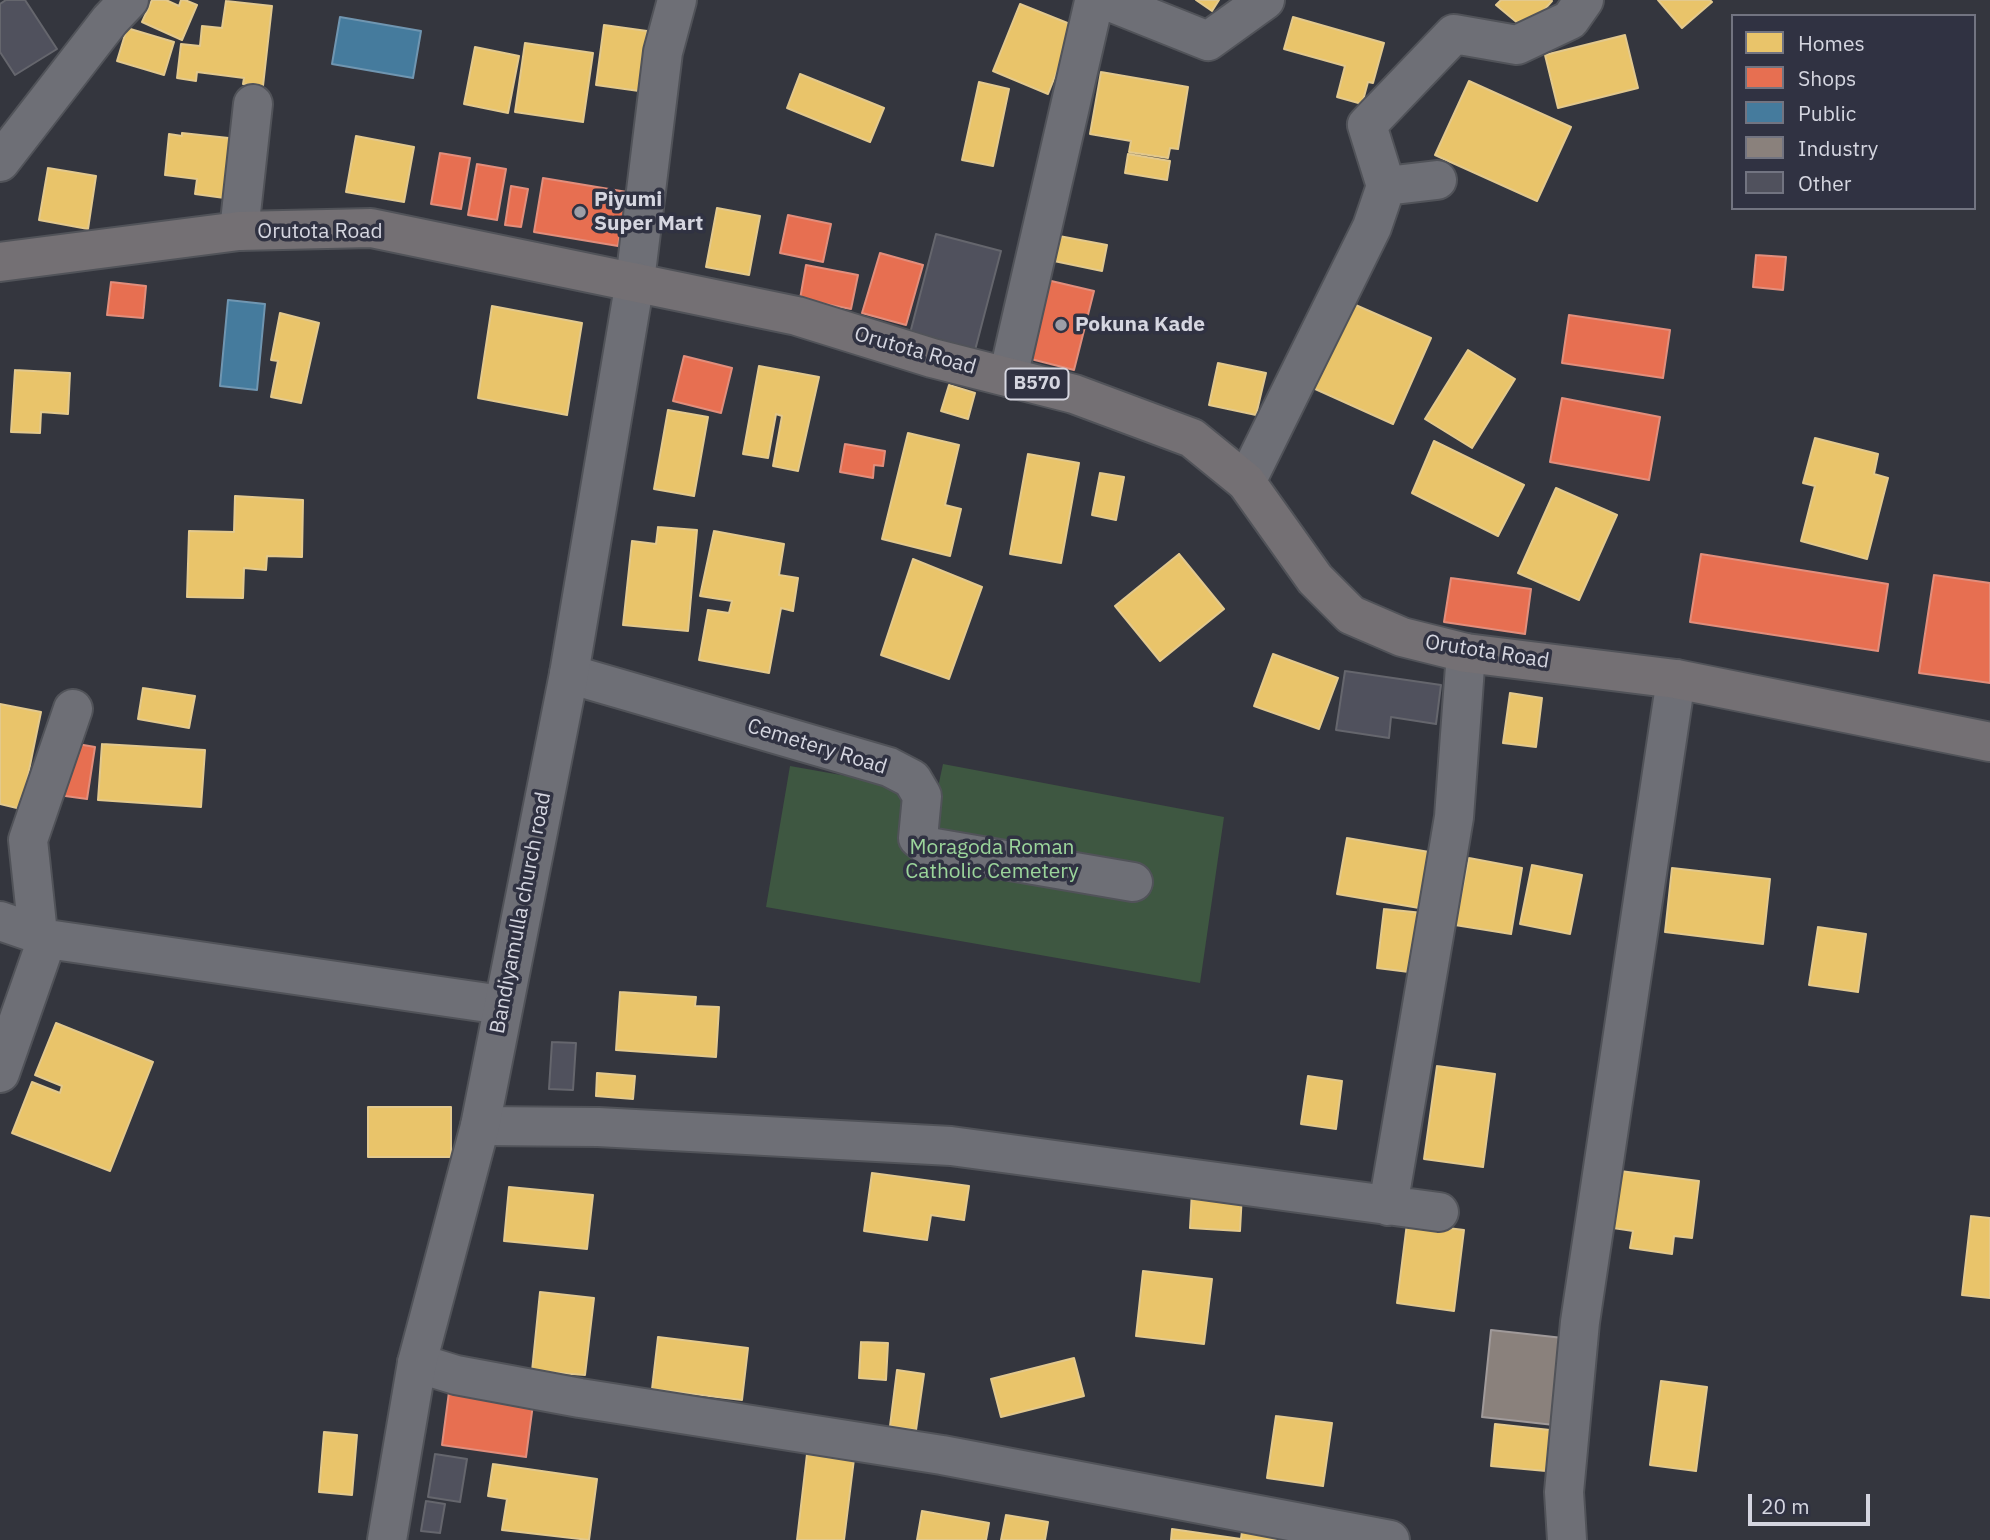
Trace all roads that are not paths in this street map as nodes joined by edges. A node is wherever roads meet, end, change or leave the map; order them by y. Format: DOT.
graph roads {
  1 [pos="130,0"];
  2 [pos="677,0"];
  3 [pos="1265,0"];
  4 [pos="1584,0"];
  5 [pos="253,104"];
  6 [pos="0,162"];
  7 [pos="1437,180"];
  8 [pos="1386,186"];
  9 [pos="239,232"];
  10 [pos="0,262"];
  11 [pos="635,281"];
  12 [pos="1008,377"];
  13 [pos="1246,482"];
  14 [pos="1466,653"];
  15 [pos="569,674"];
  16 [pos="1676,680"];
  17 [pos="73,709"];
  18 [pos="1990,742"];
  19 [pos="1133,882"];
  20 [pos="0,921"];
  21 [pos="43,937"];
  22 [pos="502,1005"];
  23 [pos="0,1073"];
  24 [pos="480,1126"];
  25 [pos="1388,1206"];
  26 [pos="1439,1212"];
  27 [pos="417,1363"];
  28 [pos="387,1540"];
  29 [pos="1390,1540"];
  30 [pos="1567,1540"];
  1 -- 6 [label="street"];
  2 -- 11 [label="street, Bandiyamulla church road"];
  3 -- 12 [label="street"];
  4 -- 8 [label="street"];
  5 -- 9 [label="street"];
  7 -- 8 [label="street"];
  8 -- 13 [label="street"];
  9 -- 10 [label="main road, Orutota Road / B570"];
  9 -- 11 [label="main road, Orutota Road / B570"];
  11 -- 12 [label="main road, Orutota Road / B570"];
  11 -- 15 [label="street, Bandiyamulla church road"];
  12 -- 13 [label="main road, Orutota Road / B570"];
  13 -- 14 [label="main road, Orutota Road / B570"];
  14 -- 16 [label="main road, Orutota Road / B570"];
  14 -- 25 [label="street"];
  15 -- 19 [label="street, Cemetery Road"];
  15 -- 22 [label="street, Bandiyamulla church road"];
  16 -- 18 [label="main road, Orutota Road / B570"];
  16 -- 30 [label="street"];
  17 -- 21 [label="street"];
  20 -- 21 [label="street"];
  21 -- 22 [label="street"];
  21 -- 23 [label="street"];
  22 -- 24 [label="street, Bandiyamulla church road"];
  24 -- 25 [label="street"];
  24 -- 27 [label="street, Bandiyamulla church road"];
  25 -- 26 [label="street"];
  27 -- 28 [label="street, Bandiyamulla church road"];
  27 -- 29 [label="street"];
}
